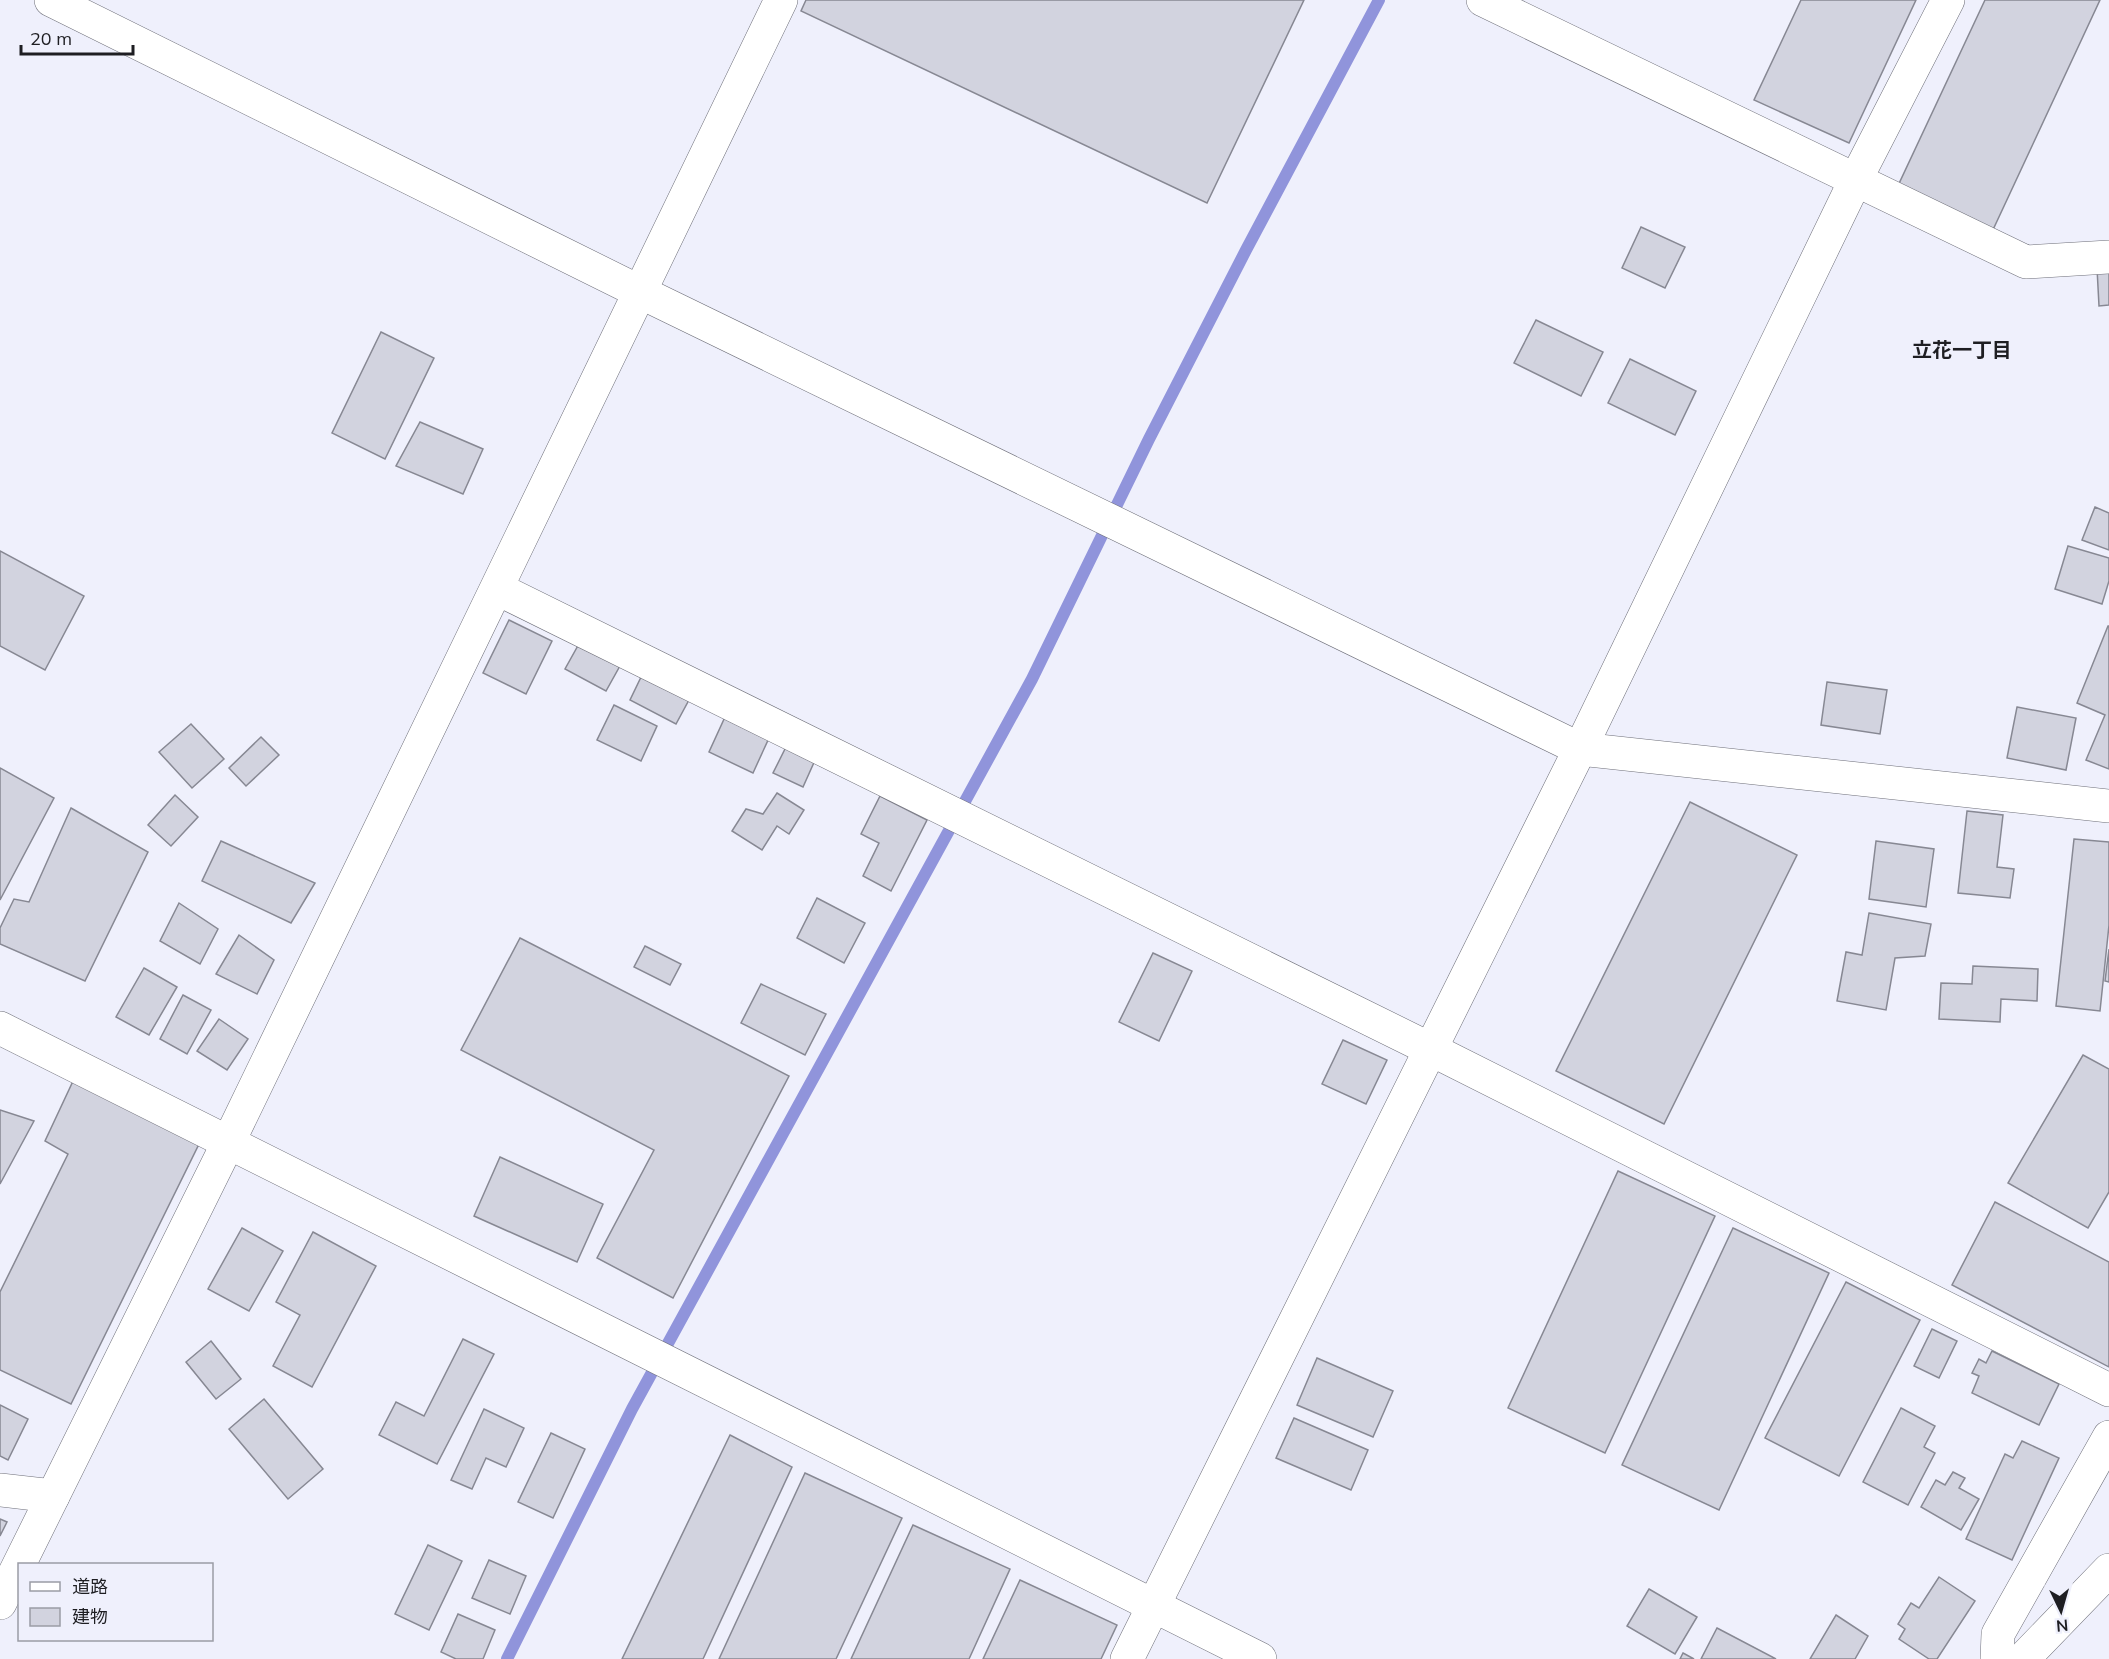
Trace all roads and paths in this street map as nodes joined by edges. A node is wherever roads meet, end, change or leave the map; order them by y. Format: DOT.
graph roads {
  1 [pos="51,0"];
  2 [pos="781,0"];
  3 [pos="1483,0"];
  4 [pos="1948,0"];
  5 [pos="1856,179"];
  6 [pos="2109,257"];
  7 [pos="638,291"];
  8 [pos="498,589"];
  9 [pos="1580,749"];
  10 [pos="2109,806"];
  11 [pos="0,1028"];
  12 [pos="1430,1049"];
  13 [pos="229,1141"];
  14 [pos="2109,1390"];
  15 [pos="2109,1437"];
  16 [pos="0,1491"];
  17 [pos="53,1497"];
  18 [pos="20,1563"];
  19 [pos="18,1567"];
  20 [pos="2109,1570"];
  21 [pos="0,1603"];
  22 [pos="1154,1606"];
  23 [pos="1128,1659"];
  24 [pos="1260,1659"];
  25 [pos="1997,1659"];
  26 [pos="2023,1659"];
  1 -- 7 [label="street"];
  2 -- 7 [label="street"];
  3 -- 5 [label="street"];
  4 -- 5 [label="street"];
  5 -- 6 [label="street"];
  5 -- 9 [label="street"];
  7 -- 8 [label="street"];
  7 -- 9 [label="street"];
  8 -- 12 [label="street"];
  8 -- 13 [label="street"];
  9 -- 10 [label="street"];
  9 -- 12 [label="street"];
  11 -- 13 [label="street"];
  12 -- 14 [label="street"];
  12 -- 22 [label="street"];
  13 -- 17 [label="street"];
  13 -- 22 [label="street"];
  15 -- 25 [label="street"];
  16 -- 17 [label="street"];
  17 -- 18 [label="street"];
  19 -- 21 [label="street"];
  20 -- 26 [label="street"];
  22 -- 23 [label="street"];
  22 -- 24 [label="street"];
}
